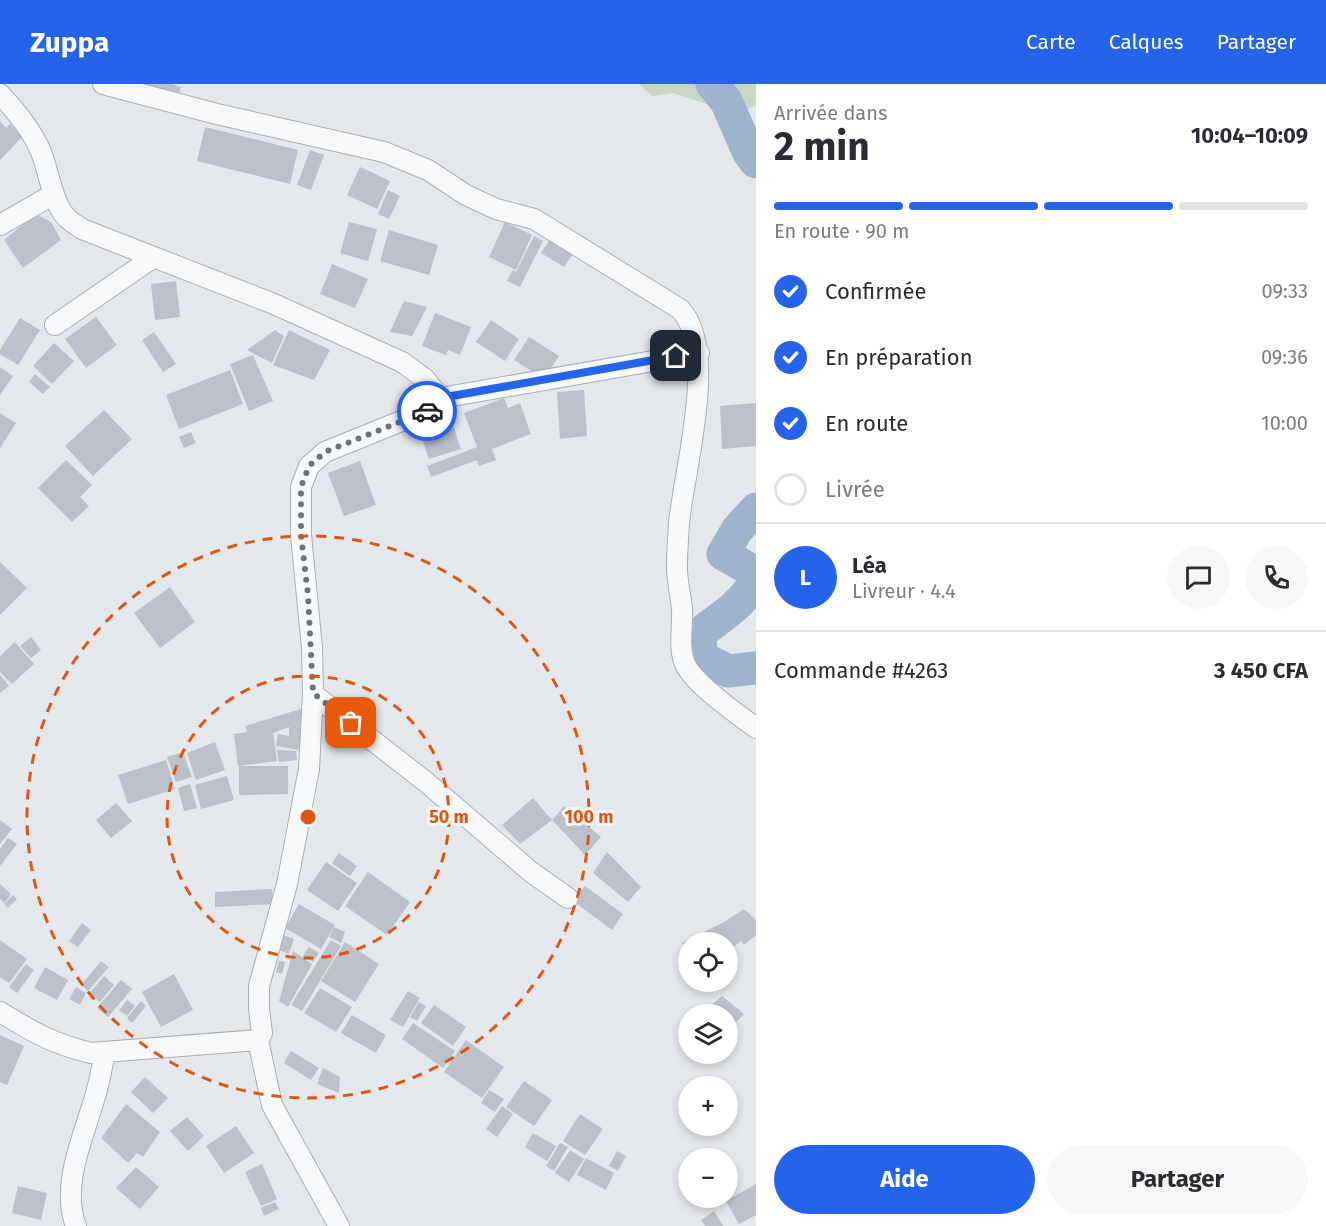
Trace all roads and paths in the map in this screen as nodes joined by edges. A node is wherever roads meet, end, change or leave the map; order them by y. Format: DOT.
graph roads {
  1 [pos="103,84"];
  2 [pos="0,94"];
  3 [pos="54,194"];
  4 [pos="0,225"];
  5 [pos="154,257"];
  6 [pos="55,326"];
  7 [pos="699,352"];
  8 [pos="435,399"];
  9 [pos="313,693"];
  10 [pos="756,728"];
  11 [pos="568,898"];
  12 [pos="0,1012"];
  13 [pos="258,1040"];
  14 [pos="105,1052"];
  15 [pos="76,1226"];
  16 [pos="339,1226"];
  1 -- 7 [label="street"];
  2 -- 3 [label="street"];
  3 -- 4 [label="street"];
  3 -- 5 [label="street"];
  5 -- 6 [label="street"];
  5 -- 8 [label="street"];
  7 -- 8 [label="street"];
  7 -- 10 [label="street"];
  8 -- 9 [label="street"];
  9 -- 11 [label="street"];
  9 -- 13 [label="street"];
  12 -- 14 [label="street"];
  13 -- 14 [label="street"];
  13 -- 16 [label="street"];
  14 -- 15 [label="street"];
}
